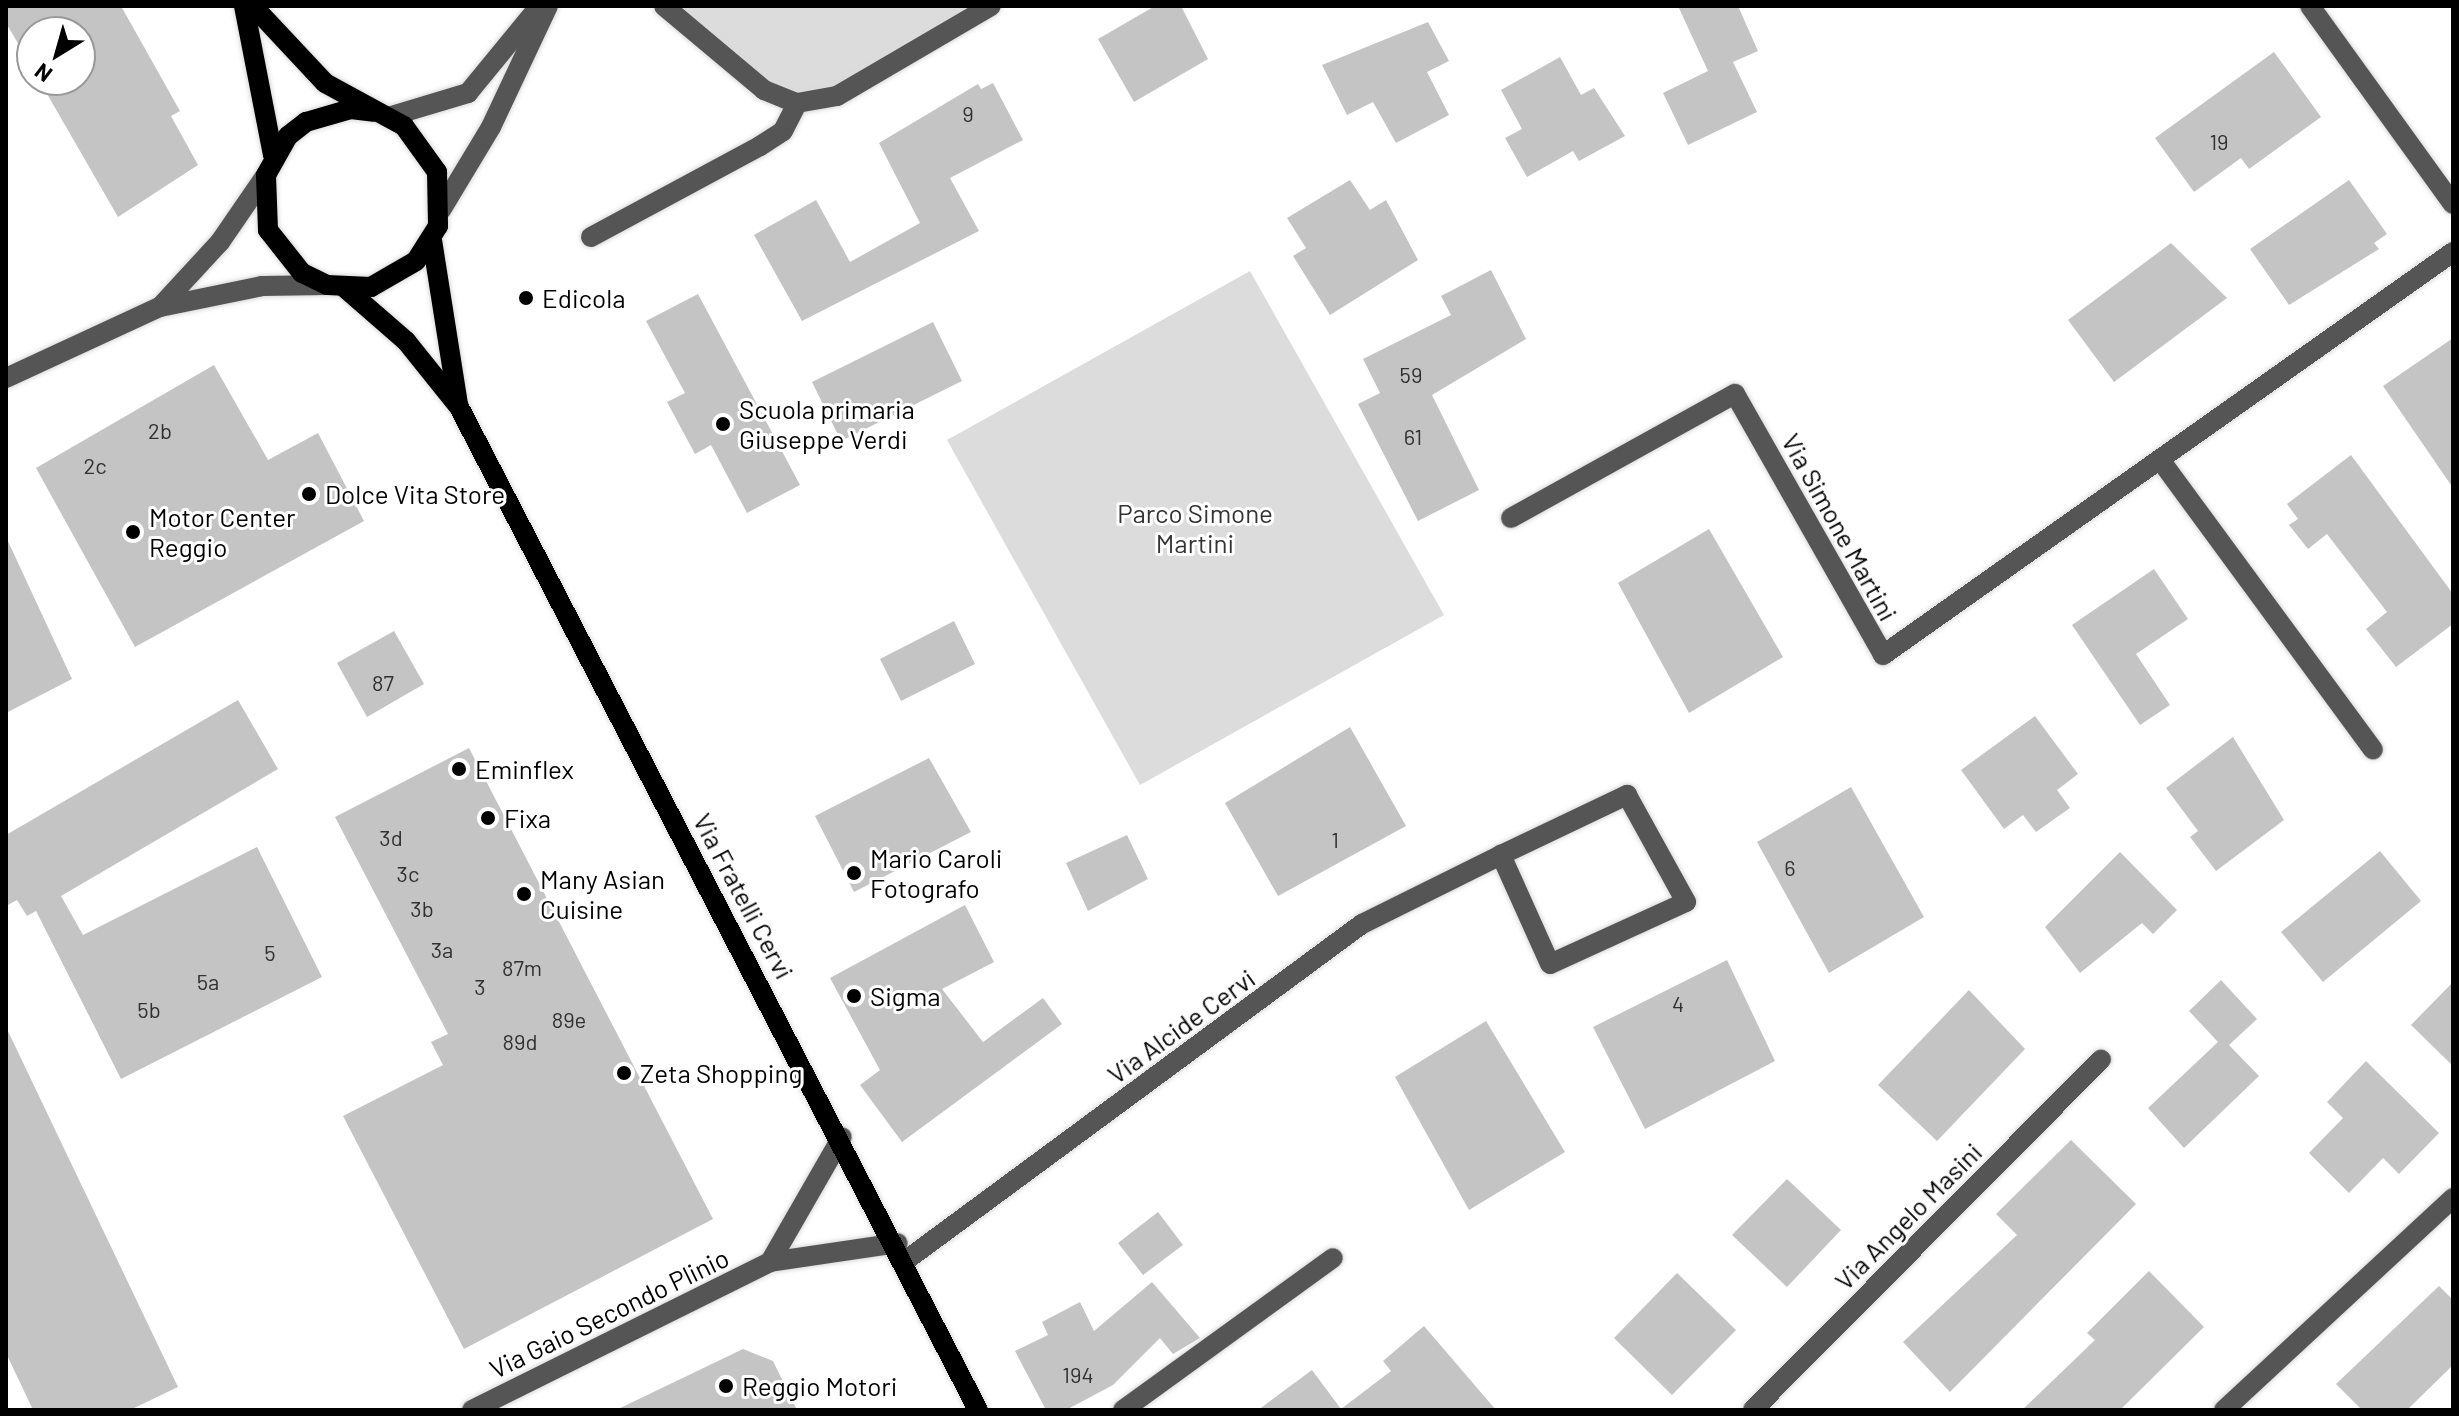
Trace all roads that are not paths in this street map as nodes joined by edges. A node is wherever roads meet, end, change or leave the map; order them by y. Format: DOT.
graph roads {
  1 [pos="244,6"];
  2 [pos="253,6"];
  3 [pos="540,6"];
  4 [pos="548,6"];
  5 [pos="664,6"];
  6 [pos="991,6"];
  7 [pos="2310,6"];
  8 [pos="797,103"];
  9 [pos="381,114"];
  10 [pos="273,155"];
  11 [pos="266,175"];
  12 [pos="2453,204"];
  13 [pos="441,210"];
  14 [pos="591,237"];
  15 [pos="432,240"];
  16 [pos="2453,252"];
  17 [pos="336,286"];
  18 [pos="160,307"];
  19 [pos="6,378"];
  20 [pos="459,407"];
  21 [pos="2161,461"];
  22 [pos="1511,518"];
  23 [pos="2373,750"];
  24 [pos="1501,855"];
  25 [pos="2101,1060"];
  26 [pos="842,1137"];
  27 [pos="2453,1198"];
  28 [pos="901,1252"];
  29 [pos="1333,1258"];
  30 [pos="770,1262"];
  31 [pos="472,1410"];
  32 [pos="978,1410"];
  33 [pos="1123,1410"];
  34 [pos="1753,1410"];
  35 [pos="2224,1410"];
  1 -- 10 [label="main road"];
  2 -- 9 [label="main road, Via Fratelli Cervi"];
  3 -- 9 [label="street"];
  4 -- 13 [label="street"];
  5 -- 8 [label="street"];
  6 -- 8 [label="street"];
  7 -- 12 [label="street"];
  8 -- 14 [label="street"];
  9 -- 10 [label="main road, Via Fratelli Cervi"];
  9 -- 13 [label="main road, Via Fratelli Cervi"];
  10 -- 11 [label="main road, Via Fratelli Cervi"];
  11 -- 17 [label="main road, Via Fratelli Cervi"];
  11 -- 18 [label="street"];
  13 -- 15 [label="main road, Via Fratelli Cervi"];
  15 -- 17 [label="main road, Via Fratelli Cervi"];
  15 -- 20 [label="main road, Via Fratelli Cervi"];
  16 -- 21 [label="street, Via Simone Martini"];
  17 -- 18 [label="street"];
  17 -- 20 [label="main road, Via Fratelli Cervi"];
  18 -- 19 [label="street"];
  20 -- 26 [label="main road, Via Fratelli Cervi"];
  21 -- 22 [label="street, Via Simone Martini"];
  21 -- 23 [label="street"];
  24 -- 24 [label="street, Via Alcide Cervi"];
  24 -- 28 [label="street, Via Alcide Cervi"];
  25 -- 34 [label="street, Via Angelo Masini"];
  26 -- 28 [label="main road, Via Fratelli Cervi"];
  26 -- 30 [label="street, Via Gaio Secondo Plinio"];
  27 -- 35 [label="street"];
  28 -- 30 [label="street, Via Gaio Secondo Plinio"];
  28 -- 32 [label="main road, Via Fratelli Cervi"];
  29 -- 33 [label="street"];
  30 -- 31 [label="street, Via Gaio Secondo Plinio"];
}
